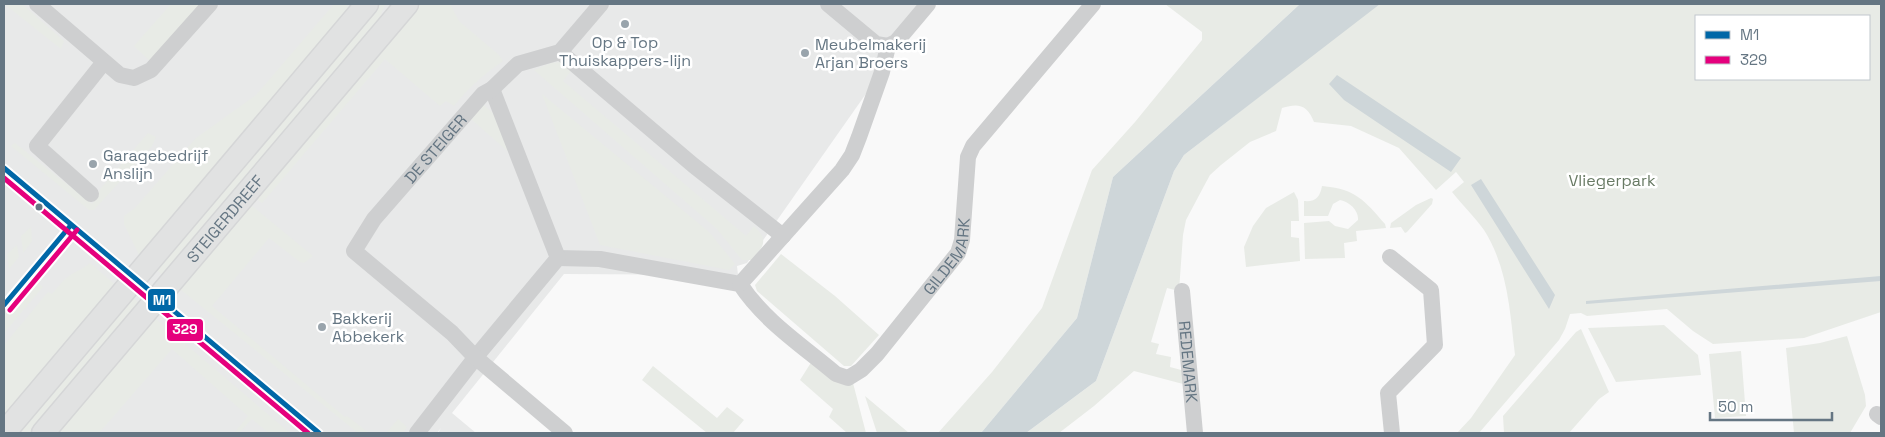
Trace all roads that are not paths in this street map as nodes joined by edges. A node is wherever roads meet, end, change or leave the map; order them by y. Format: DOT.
graph roads {
  1 [pos="37,4"];
  2 [pos="210,4"];
  3 [pos="367,4"];
  4 [pos="407,4"];
  5 [pos="601,4"];
  6 [pos="828,4"];
  7 [pos="928,4"];
  8 [pos="1093,4"];
  9 [pos="888,46"];
  10 [pos="560,52"];
  11 [pos="104,62"];
  12 [pos="492,89"];
  13 [pos="92,194"];
  14 [pos="783,236"];
  15 [pos="1390,256"];
  16 [pos="558,258"];
  17 [pos="740,284"];
  18 [pos="1182,291"];
  19 [pos="475,357"];
  20 [pos="4,433"];
  21 [pos="43,433"];
  22 [pos="417,433"];
  23 [pos="565,433"];
  24 [pos="1195,433"];
  25 [pos="1392,433"];
  1 -- 11 [label="street"];
  2 -- 11 [label="street"];
  3 -- 20 [label="main road, STEIGERDREEF"];
  4 -- 21 [label="main road, STEIGERDREEF"];
  5 -- 10 [label="street"];
  6 -- 9 [label="street"];
  7 -- 9 [label="street"];
  8 -- 17 [label="street, GILDEMARK"];
  9 -- 14 [label="street"];
  10 -- 12 [label="street, DE STEIGER"];
  10 -- 14 [label="street"];
  11 -- 13 [label="street"];
  12 -- 16 [label="street"];
  12 -- 19 [label="street, DE STEIGER"];
  14 -- 17 [label="street"];
  15 -- 25 [label="street"];
  16 -- 17 [label="street"];
  16 -- 19 [label="street"];
  18 -- 24 [label="street, REDEMARK"];
  19 -- 22 [label="street"];
  19 -- 23 [label="street"];
}
